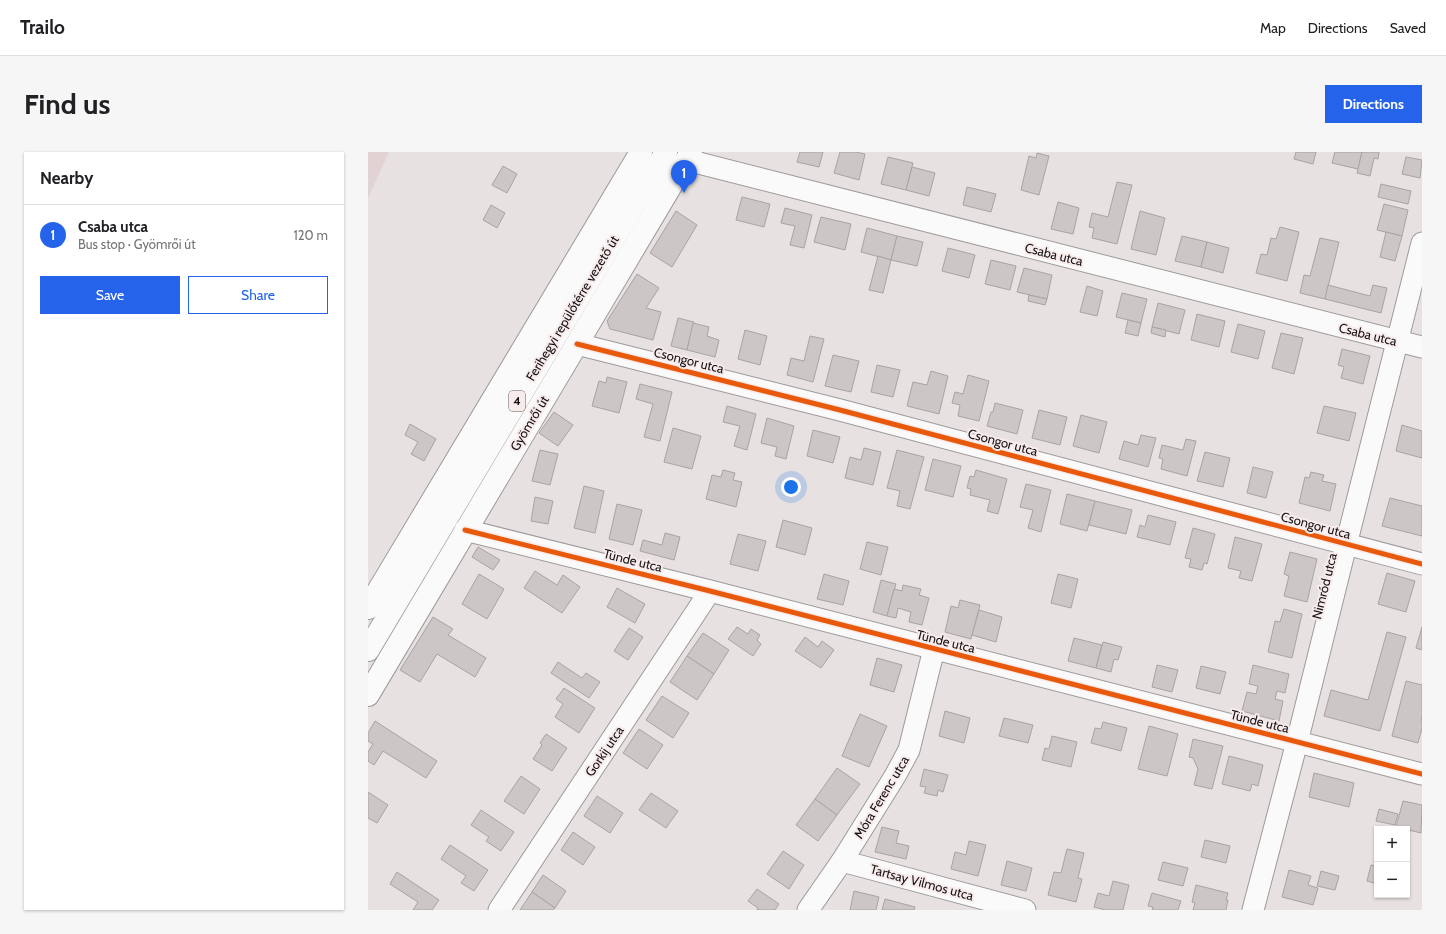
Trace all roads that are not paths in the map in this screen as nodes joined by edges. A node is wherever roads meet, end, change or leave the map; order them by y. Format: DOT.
graph roads {
  1 [pos="641,152"];
  2 [pos="666,152"];
  3 [pos="689,156"];
  4 [pos="1422,243"];
  5 [pos="1398,341"];
  6 [pos="577,344"];
  7 [pos="1422,347"];
  8 [pos="465,530"];
  9 [pos="1346,545"];
  10 [pos="1422,564"];
  11 [pos="710,591"];
  12 [pos="368,608"];
  13 [pos="934,649"];
  14 [pos="368,650"];
  15 [pos="368,696"];
  16 [pos="1297,742"];
  17 [pos="1422,774"];
  18 [pos="842,861"];
  19 [pos="499,910"];
  20 [pos="808,910"];
  21 [pos="1025,910"];
  22 [pos="1253,910"];
  1 -- 12 [label="street"];
  2 -- 14 [label="street, Ferihegyi repülőtérre vezető út / 4"];
  3 -- 5 [label="street, Csaba utca"];
  3 -- 6 [label="street, Gyömrői út"];
  4 -- 5 [label="street, Nimród utca"];
  5 -- 7 [label="street, Csaba utca"];
  5 -- 9 [label="street, Nimród utca"];
  6 -- 8 [label="street, Gyömrői út"];
  6 -- 9 [label="street, Csongor utca"];
  8 -- 11 [label="street, Tünde utca"];
  8 -- 15 [label="street, Gyömrői út"];
  9 -- 10 [label="street, Csongor utca"];
  9 -- 16 [label="street, Nimród utca"];
  11 -- 13 [label="street, Tünde utca"];
  11 -- 19 [label="street, Gorkij utca"];
  13 -- 16 [label="street, Tünde utca"];
  13 -- 18 [label="street, Móra Ferenc utca"];
  16 -- 17 [label="street, Tünde utca"];
  16 -- 22 [label="street, Nimród utca"];
  18 -- 20 [label="street, Móra Ferenc utca"];
  18 -- 21 [label="street, Tartsay Vilmos utca"];
}
